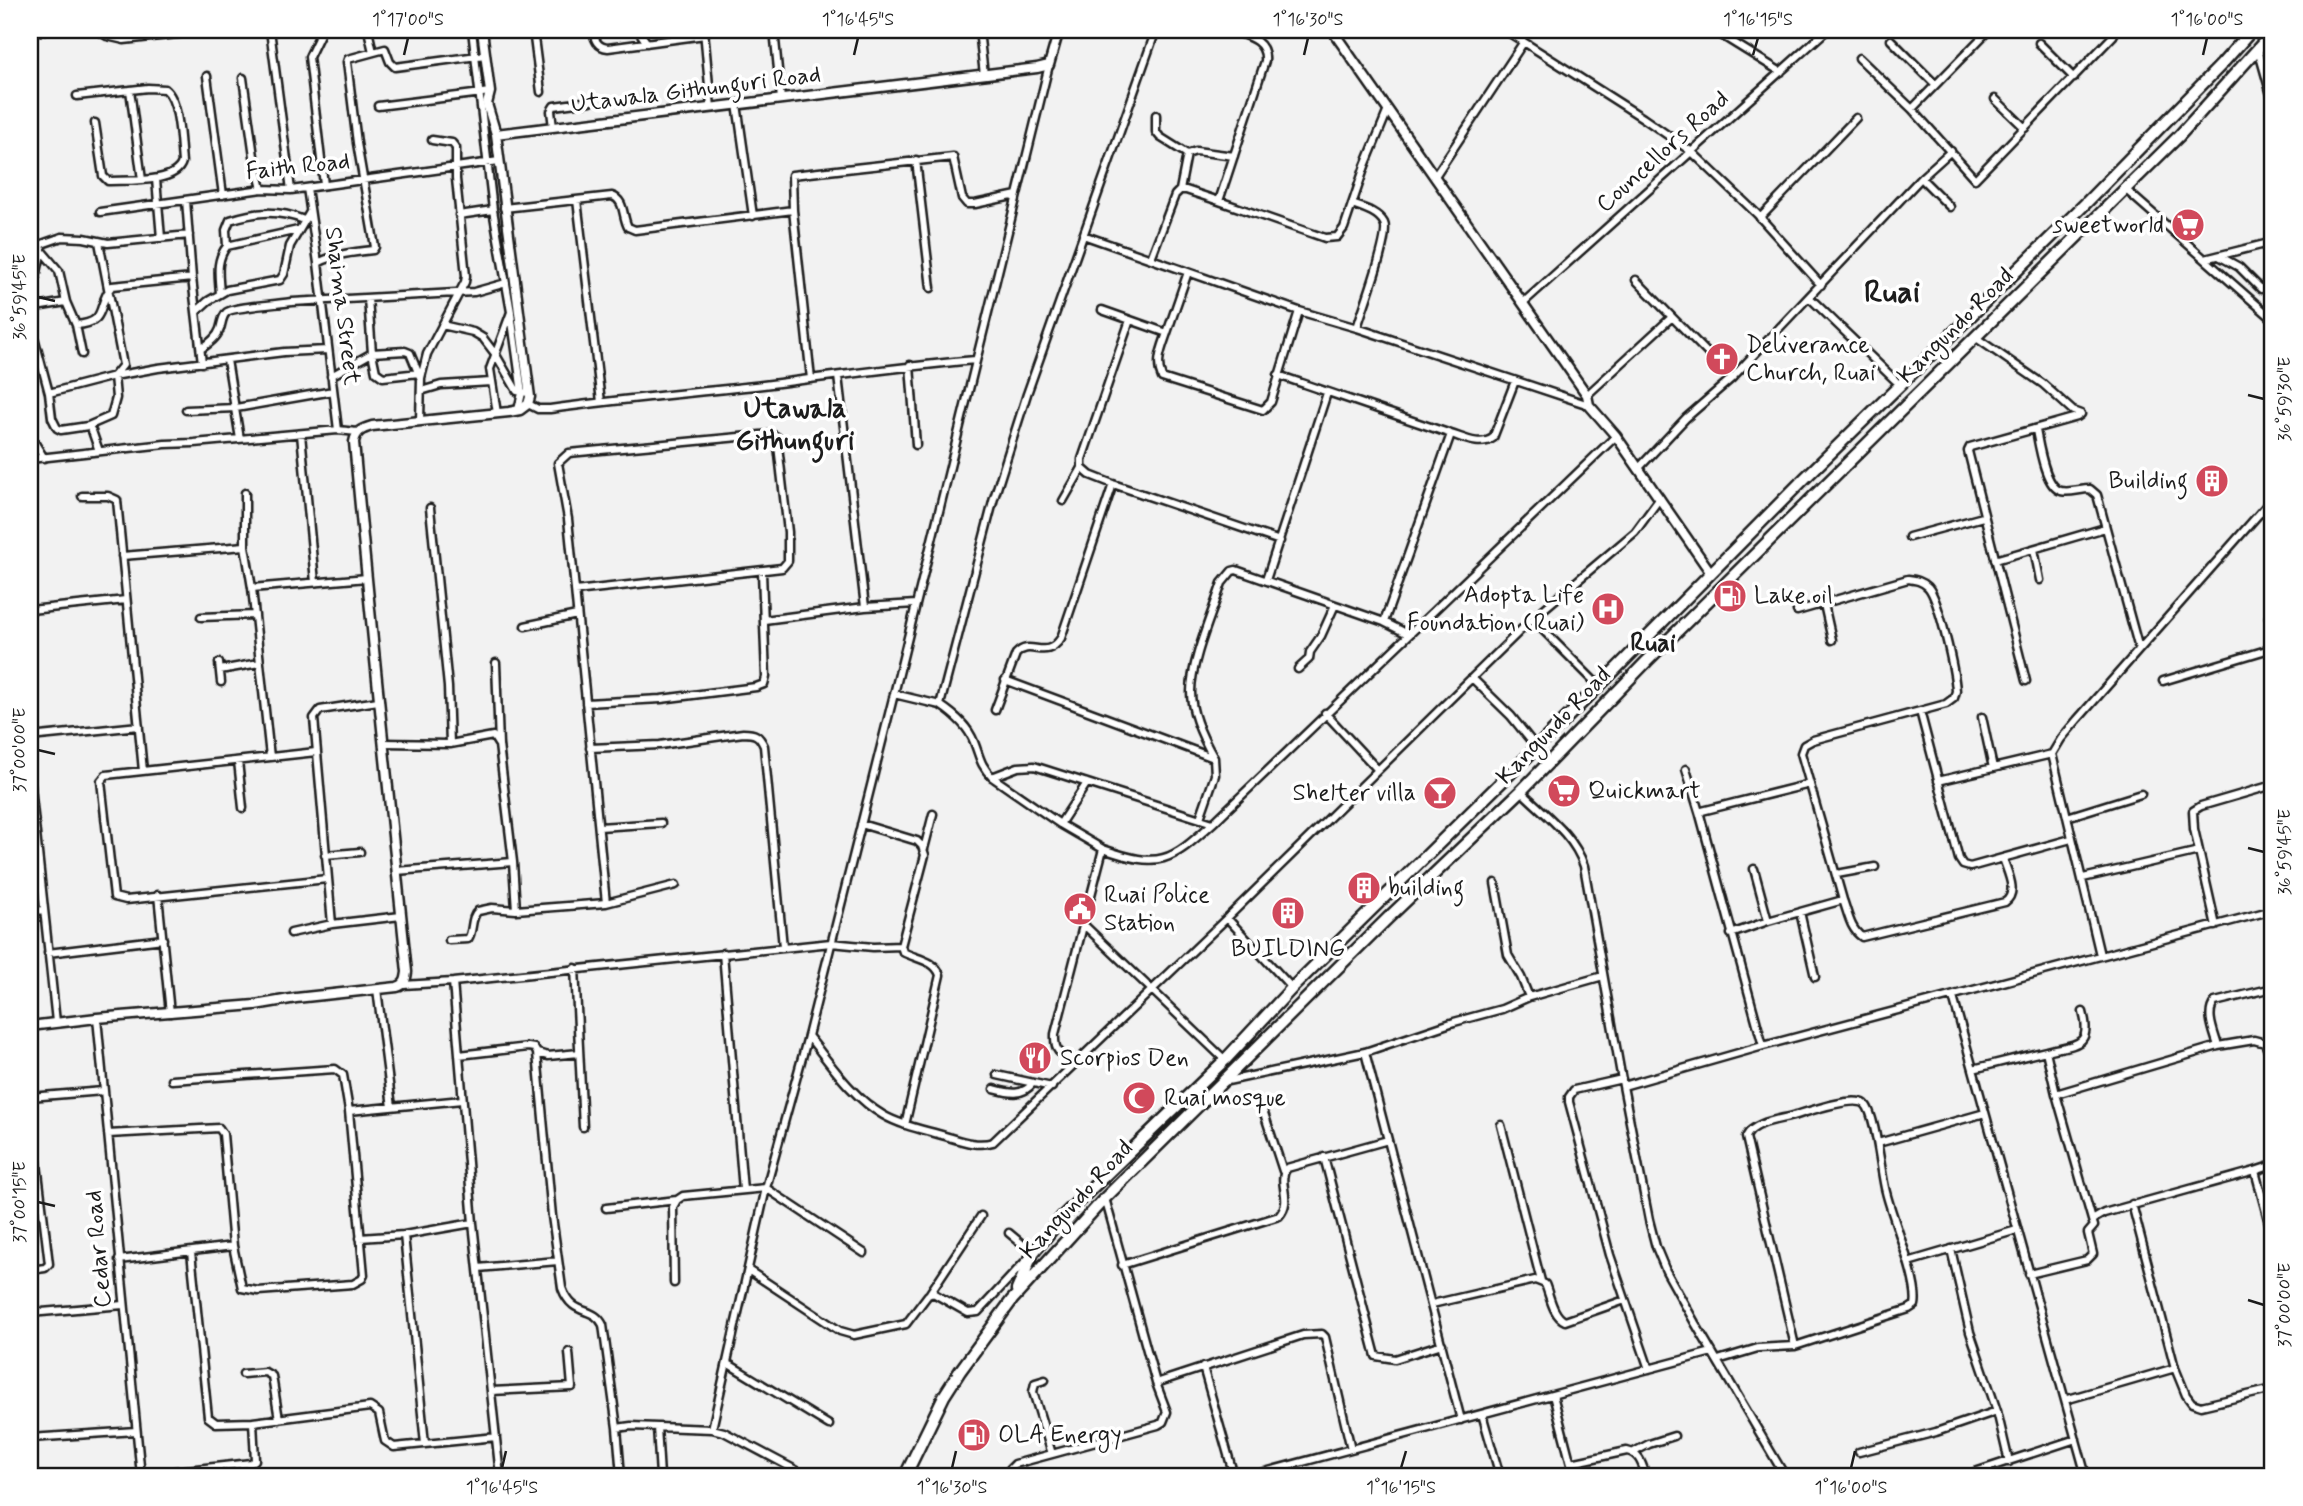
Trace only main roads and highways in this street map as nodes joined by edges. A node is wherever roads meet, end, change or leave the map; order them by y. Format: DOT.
graph roads {
  1 [pos="2252,30"];
  2 [pos="2273,32"];
  3 [pos="1534,749"];
  4 [pos="1547,765"];
  5 [pos="1062,1217"];
  6 [pos="1077,1228"];
  7 [pos="1012,1300"];
  8 [pos="905,1476"];
  1 -- 3 [label="highway, Kangundo Road"];
  2 -- 4 [label="highway, Kangundo Road"];
  3 -- 4 [label="highway"];
  3 -- 5 [label="highway, Kangundo Road"];
  4 -- 6 [label="highway, Kangundo Road"];
  5 -- 6 [label="highway"];
  5 -- 7 [label="highway, Kangundo Road"];
  6 -- 7 [label="highway, Kangundo Road"];
  7 -- 8 [label="highway, Kangundo Road"];
}
